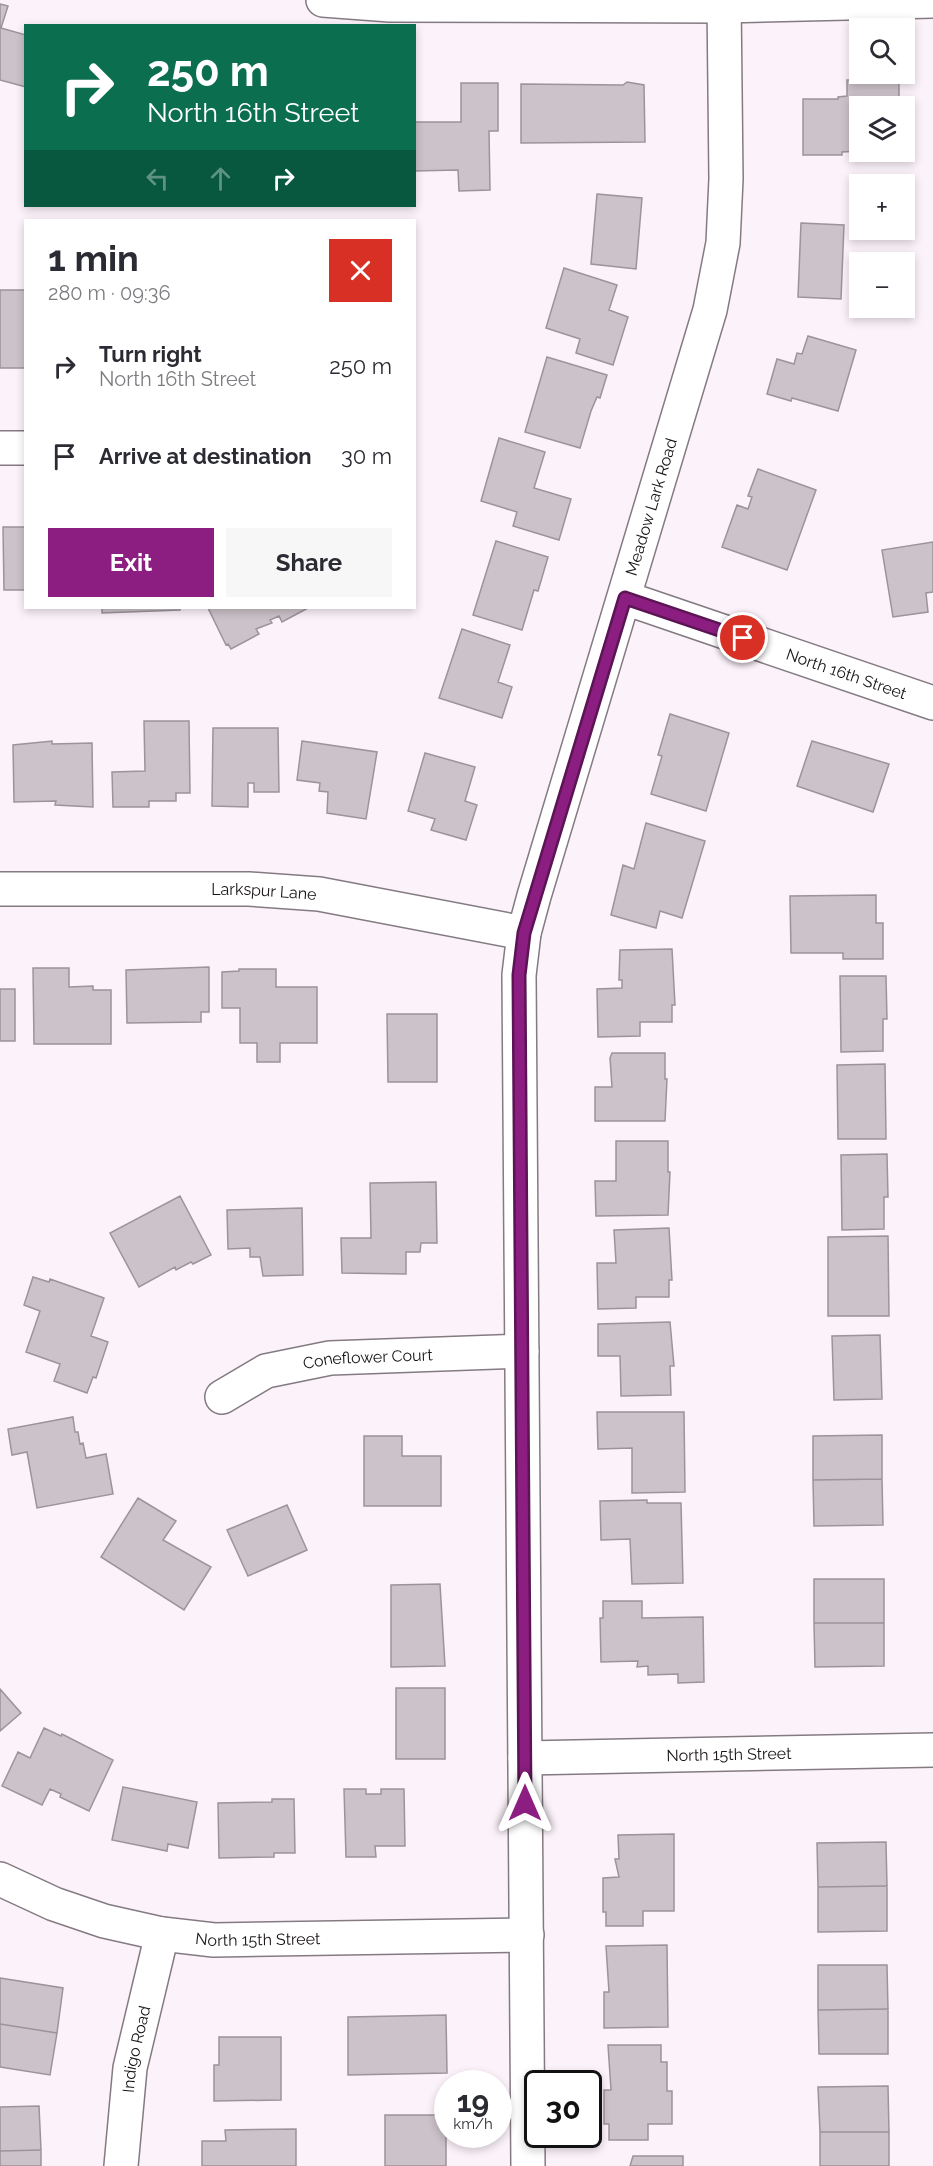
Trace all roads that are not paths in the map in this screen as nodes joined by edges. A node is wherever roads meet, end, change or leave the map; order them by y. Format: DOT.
graph roads {
  1 [pos="323,0"];
  2 [pos="933,2"];
  3 [pos="724,3"];
  4 [pos="0,448"];
  5 [pos="24,448"];
  6 [pos="625,598"];
  7 [pos="933,703"];
  8 [pos="0,889"];
  9 [pos="524,933"];
  10 [pos="522,1351"];
  11 [pos="222,1397"];
  12 [pos="933,1750"];
  13 [pos="525,1758"];
  14 [pos="0,1878"];
  15 [pos="162,1934"];
  16 [pos="526,1935"];
  17 [pos="121,2166"];
  18 [pos="528,2166"];
  1 -- 3 [label="street"];
  2 -- 3 [label="street"];
  3 -- 6 [label="street, Meadow Lark Road"];
  4 -- 5 [label="street"];
  6 -- 7 [label="street, North 16th Street"];
  6 -- 9 [label="street, Meadow Lark Road"];
  8 -- 9 [label="street, Larkspur Lane"];
  9 -- 10 [label="street, Meadow Lark Road"];
  10 -- 11 [label="street, Coneflower Court"];
  10 -- 13 [label="street, Meadow Lark Road"];
  12 -- 13 [label="street, North 15th Street"];
  13 -- 16 [label="street, Meadow Lark Road"];
  14 -- 15 [label="street, North 15th Street"];
  15 -- 16 [label="street, North 15th Street"];
  15 -- 17 [label="street, Indigo Road"];
  16 -- 18 [label="street, Meadow Lark Road"];
}
